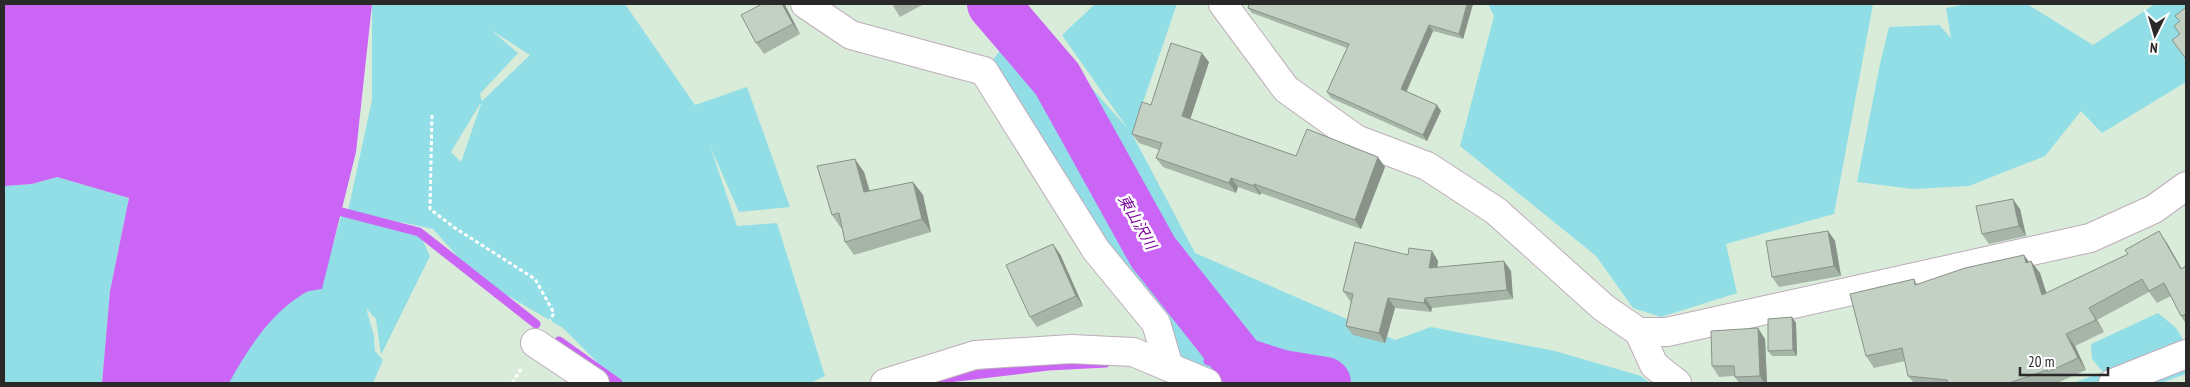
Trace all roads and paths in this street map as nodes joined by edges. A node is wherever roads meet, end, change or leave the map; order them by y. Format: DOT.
graph roads {
  1 [pos="805,4"];
  2 [pos="1223,4"];
  3 [pos="432,115"];
  4 [pos="2186,186"];
  5 [pos="1640,332"];
  6 [pos="535,343"];
  7 [pos="2186,354"];
  8 [pos="1169,367"];
  9 [pos="594,383"];
  10 [pos="885,383"];
  11 [pos="1207,383"];
  12 [pos="1677,383"];
  13 [pos="2113,383"];
  1 -- 8 [label="street"];
  2 -- 5 [label="street"];
  3 -- 6 [label="path"];
  4 -- 5 [label="street"];
  5 -- 12 [label="street"];
  6 -- 9 [label="street"];
  7 -- 13 [label="street"];
  8 -- 10 [label="street"];
  8 -- 11 [label="street"];
}
